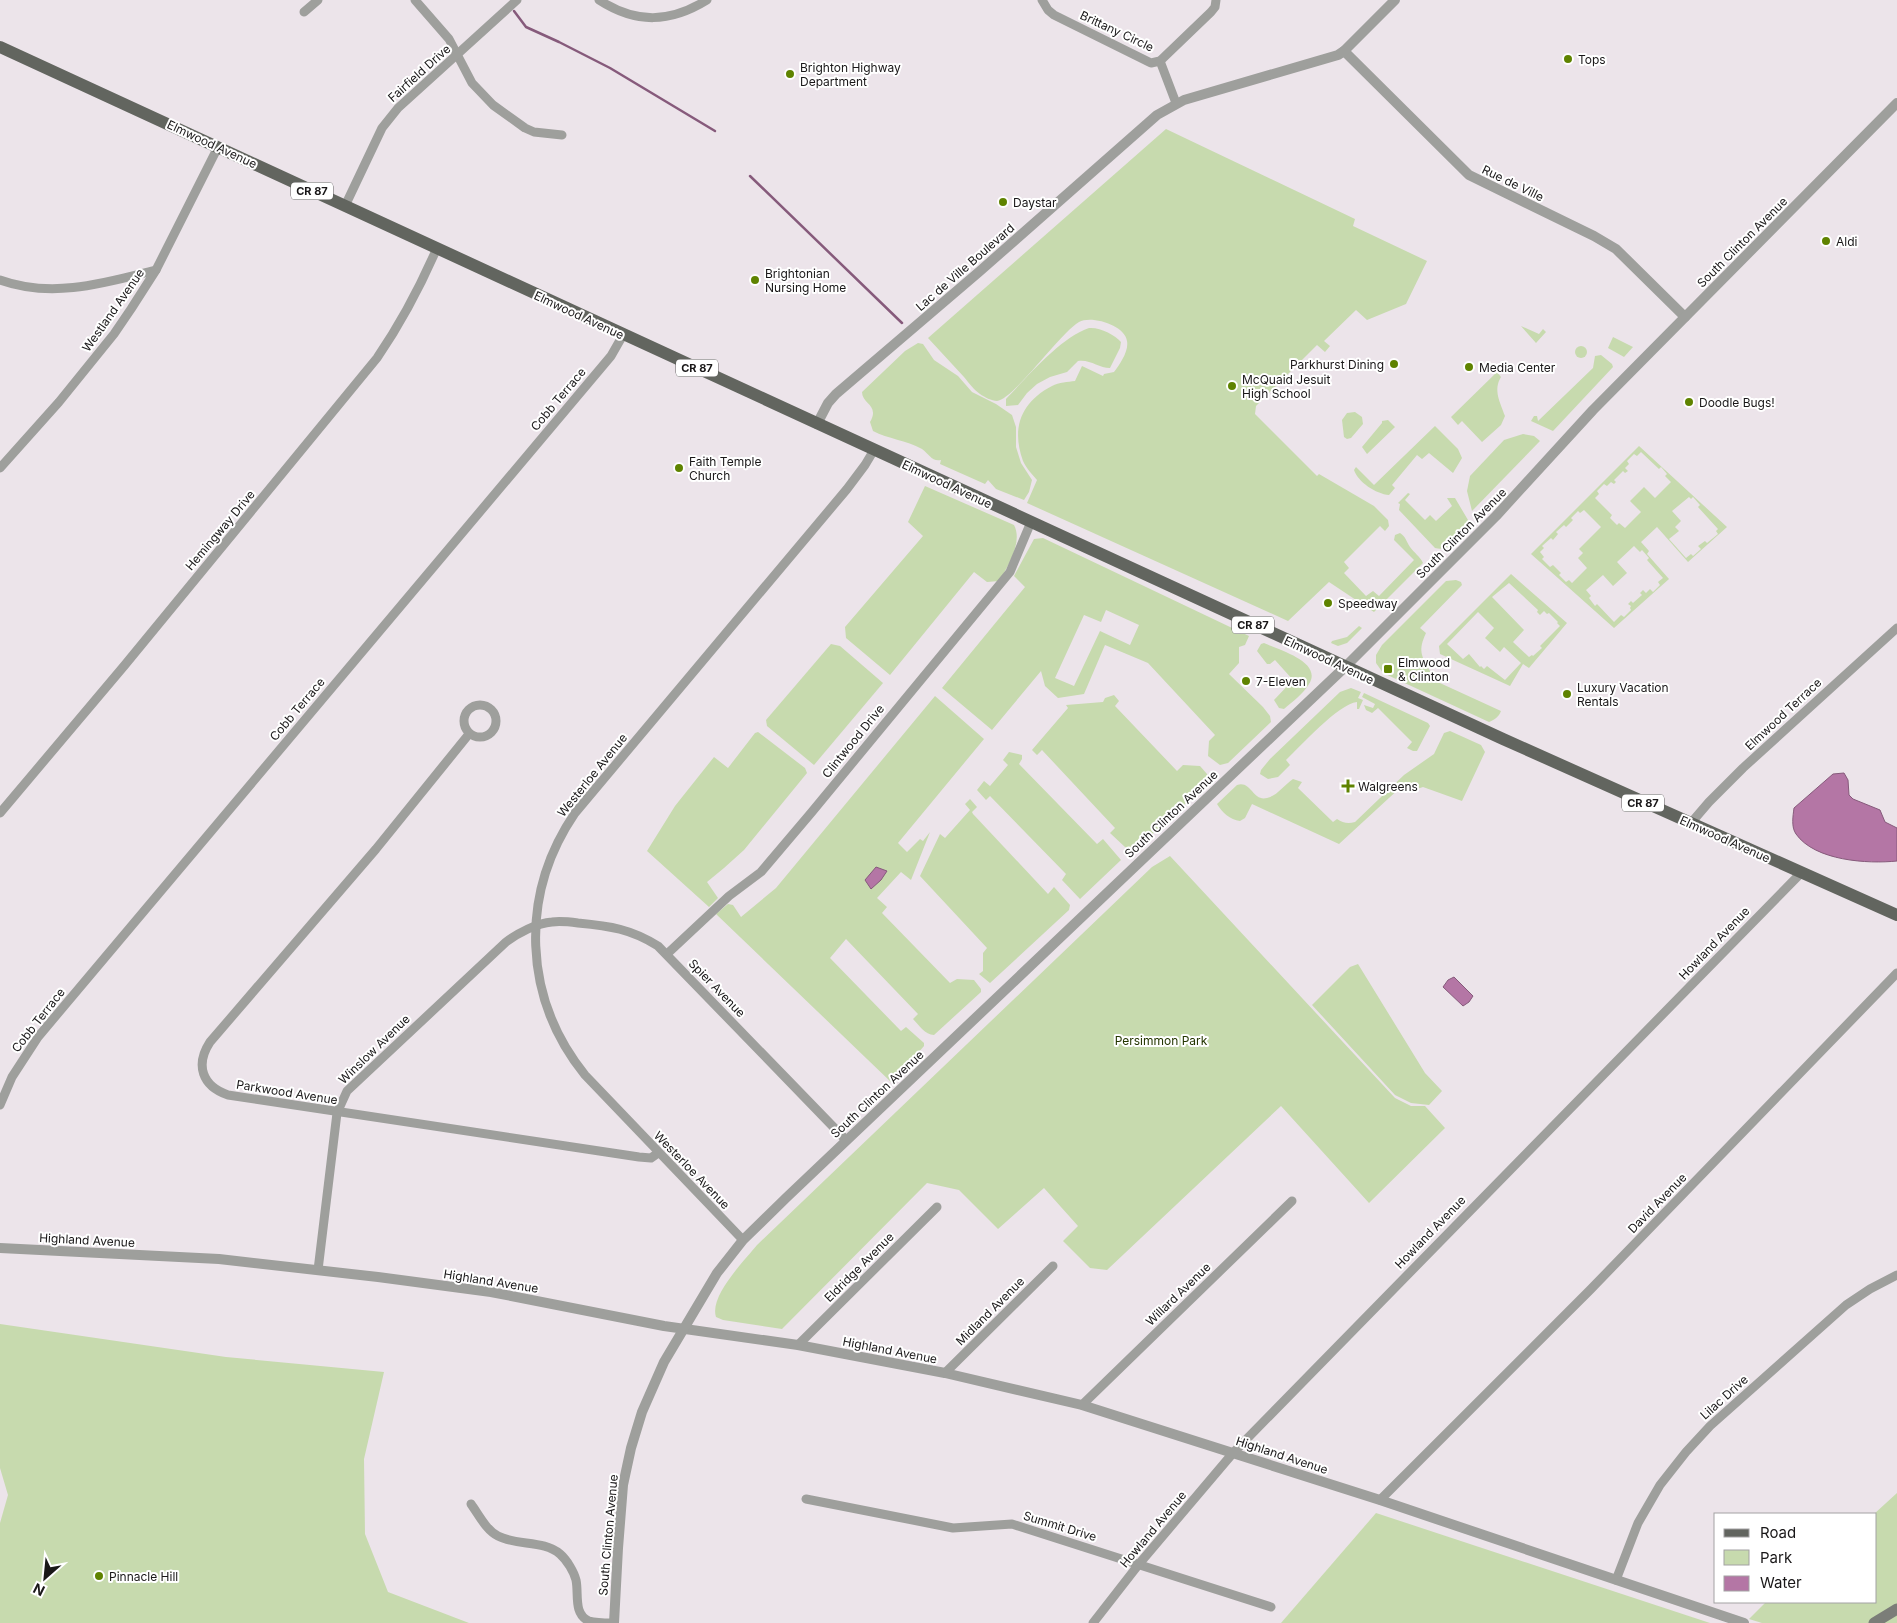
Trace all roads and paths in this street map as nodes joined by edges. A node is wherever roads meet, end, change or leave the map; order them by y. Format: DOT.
graph roads {
  1 [pos="318,0"];
  2 [pos="415,0"];
  3 [pos="516,0"];
  4 [pos="599,0"];
  5 [pos="707,0"];
  6 [pos="1042,0"];
  7 [pos="1216,0"];
  8 [pos="1395,0"];
  9 [pos="304,12"];
  10 [pos="0,47"];
  11 [pos="1344,51"];
  12 [pos="457,55"];
  13 [pos="1160,61"];
  14 [pos="1176,103"];
  15 [pos="1897,103"];
  16 [pos="562,135"];
  17 [pos="218,148"];
  18 [pos="345,206"];
  19 [pos="437,248"];
  20 [pos="156,270"];
  21 [pos="0,280"];
  22 [pos="1686,317"];
  23 [pos="623,335"];
  24 [pos="817,424"];
  25 [pos="874,450"];
  26 [pos="0,468"];
  27 [pos="1032,522"];
  28 [pos="1897,628"];
  29 [pos="1345,667"];
  30 [pos="469,734"];
  31 [pos="0,813"];
  32 [pos="1691,823"];
  33 [pos="1801,873"];
  34 [pos="1897,915"];
  35 [pos="535,927"];
  36 [pos="667,954"];
  37 [pos="1897,973"];
  38 [pos="0,1105"];
  39 [pos="337,1113"];
  40 [pos="846,1140"];
  41 [pos="658,1153"];
  42 [pos="1292,1202"];
  43 [pos="937,1207"];
  44 [pos="743,1240"];
  45 [pos="0,1248"];
  46 [pos="1053,1266"];
  47 [pos="318,1270"];
  48 [pos="1897,1275"];
  49 [pos="683,1329"];
  50 [pos="798,1345"];
  51 [pos="945,1373"];
  52 [pos="1082,1405"];
  53 [pos="1233,1453"];
  54 [pos="806,1499"];
  55 [pos="1380,1500"];
  56 [pos="471,1504"];
  57 [pos="1139,1564"];
  58 [pos="1616,1580"];
  59 [pos="1271,1608"];
  60 [pos="1897,1609"];
  61 [pos="613,1623"];
  62 [pos="1093,1623"];
  63 [pos="1744,1623"];
  64 [pos="1874,1623"];
  1 -- 9 [label="street"];
  2 -- 12 [label="street"];
  3 -- 12 [label="street, Fairfield Drive"];
  4 -- 5 [label="street"];
  6 -- 13 [label="street, Brittany Circle"];
  7 -- 13 [label="street, Brittany Circle"];
  8 -- 11 [label="street, Lac de Ville Boulevard"];
  10 -- 17 [label="main road, Elmwood Avenue / CR 87"];
  11 -- 14 [label="street, Lac de Ville Boulevard"];
  11 -- 22 [label="street, Rue de Ville"];
  12 -- 16 [label="street"];
  12 -- 18 [label="street, Fairfield Drive"];
  13 -- 14 [label="street, Brittany Circle"];
  14 -- 24 [label="street, Lac de Ville Boulevard"];
  15 -- 22 [label="street, South Clinton Avenue"];
  17 -- 18 [label="main road, Elmwood Avenue / CR 87"];
  17 -- 20 [label="street, Westland Avenue"];
  18 -- 19 [label="main road, Elmwood Avenue / CR 87"];
  19 -- 23 [label="main road, Elmwood Avenue / CR 87"];
  19 -- 31 [label="street, Hemingway Drive"];
  20 -- 21 [label="street"];
  20 -- 26 [label="street, Westland Avenue"];
  22 -- 29 [label="street, South Clinton Avenue"];
  23 -- 24 [label="main road, Elmwood Avenue / CR 87"];
  23 -- 38 [label="street, Cobb Terrace"];
  24 -- 25 [label="main road, Elmwood Avenue / CR 87"];
  25 -- 27 [label="main road, Elmwood Avenue / CR 87"];
  25 -- 35 [label="street, Westerloe Avenue"];
  27 -- 29 [label="main road, Elmwood Avenue / CR 87"];
  27 -- 36 [label="street, Clintwood Drive"];
  28 -- 32 [label="street, Elmwood Terrace"];
  29 -- 32 [label="main road, Elmwood Avenue / CR 87"];
  29 -- 40 [label="street, South Clinton Avenue"];
  30 -- 39 [label="street, Parkwood Avenue"];
  32 -- 33 [label="main road, Elmwood Avenue / CR 87"];
  33 -- 34 [label="main road, Elmwood Avenue / CR 87"];
  33 -- 53 [label="street, Howland Avenue"];
  35 -- 36 [label="street, Spier Avenue"];
  35 -- 39 [label="street, Winslow Avenue"];
  35 -- 41 [label="street, Westerloe Avenue"];
  36 -- 40 [label="street, Spier Avenue"];
  37 -- 55 [label="street, David Avenue"];
  39 -- 41 [label="street, Parkwood Avenue"];
  39 -- 47 [label="street, Winslow Avenue"];
  40 -- 44 [label="street, South Clinton Avenue"];
  41 -- 44 [label="street, Westerloe Avenue"];
  42 -- 52 [label="street, Willard Avenue"];
  43 -- 50 [label="street, Eldridge Avenue"];
  44 -- 49 [label="street, South Clinton Avenue"];
  45 -- 47 [label="street, Highland Avenue"];
  46 -- 51 [label="street, Midland Avenue"];
  47 -- 49 [label="street, Highland Avenue"];
  48 -- 58 [label="street, Lilac Drive"];
  49 -- 50 [label="street, Highland Avenue"];
  49 -- 61 [label="street, South Clinton Avenue"];
  50 -- 51 [label="street, Highland Avenue"];
  51 -- 52 [label="street, Highland Avenue"];
  52 -- 53 [label="street, Highland Avenue"];
  53 -- 55 [label="street, Highland Avenue"];
  53 -- 57 [label="street, Howland Avenue"];
  54 -- 57 [label="street, Summit Drive"];
  55 -- 58 [label="street, Highland Avenue"];
  56 -- 61 [label="street"];
  57 -- 59 [label="street, Summit Drive"];
  57 -- 62 [label="street, Howland Avenue"];
  58 -- 63 [label="street, Highland Avenue"];
  60 -- 64 [label="main road"];
}
